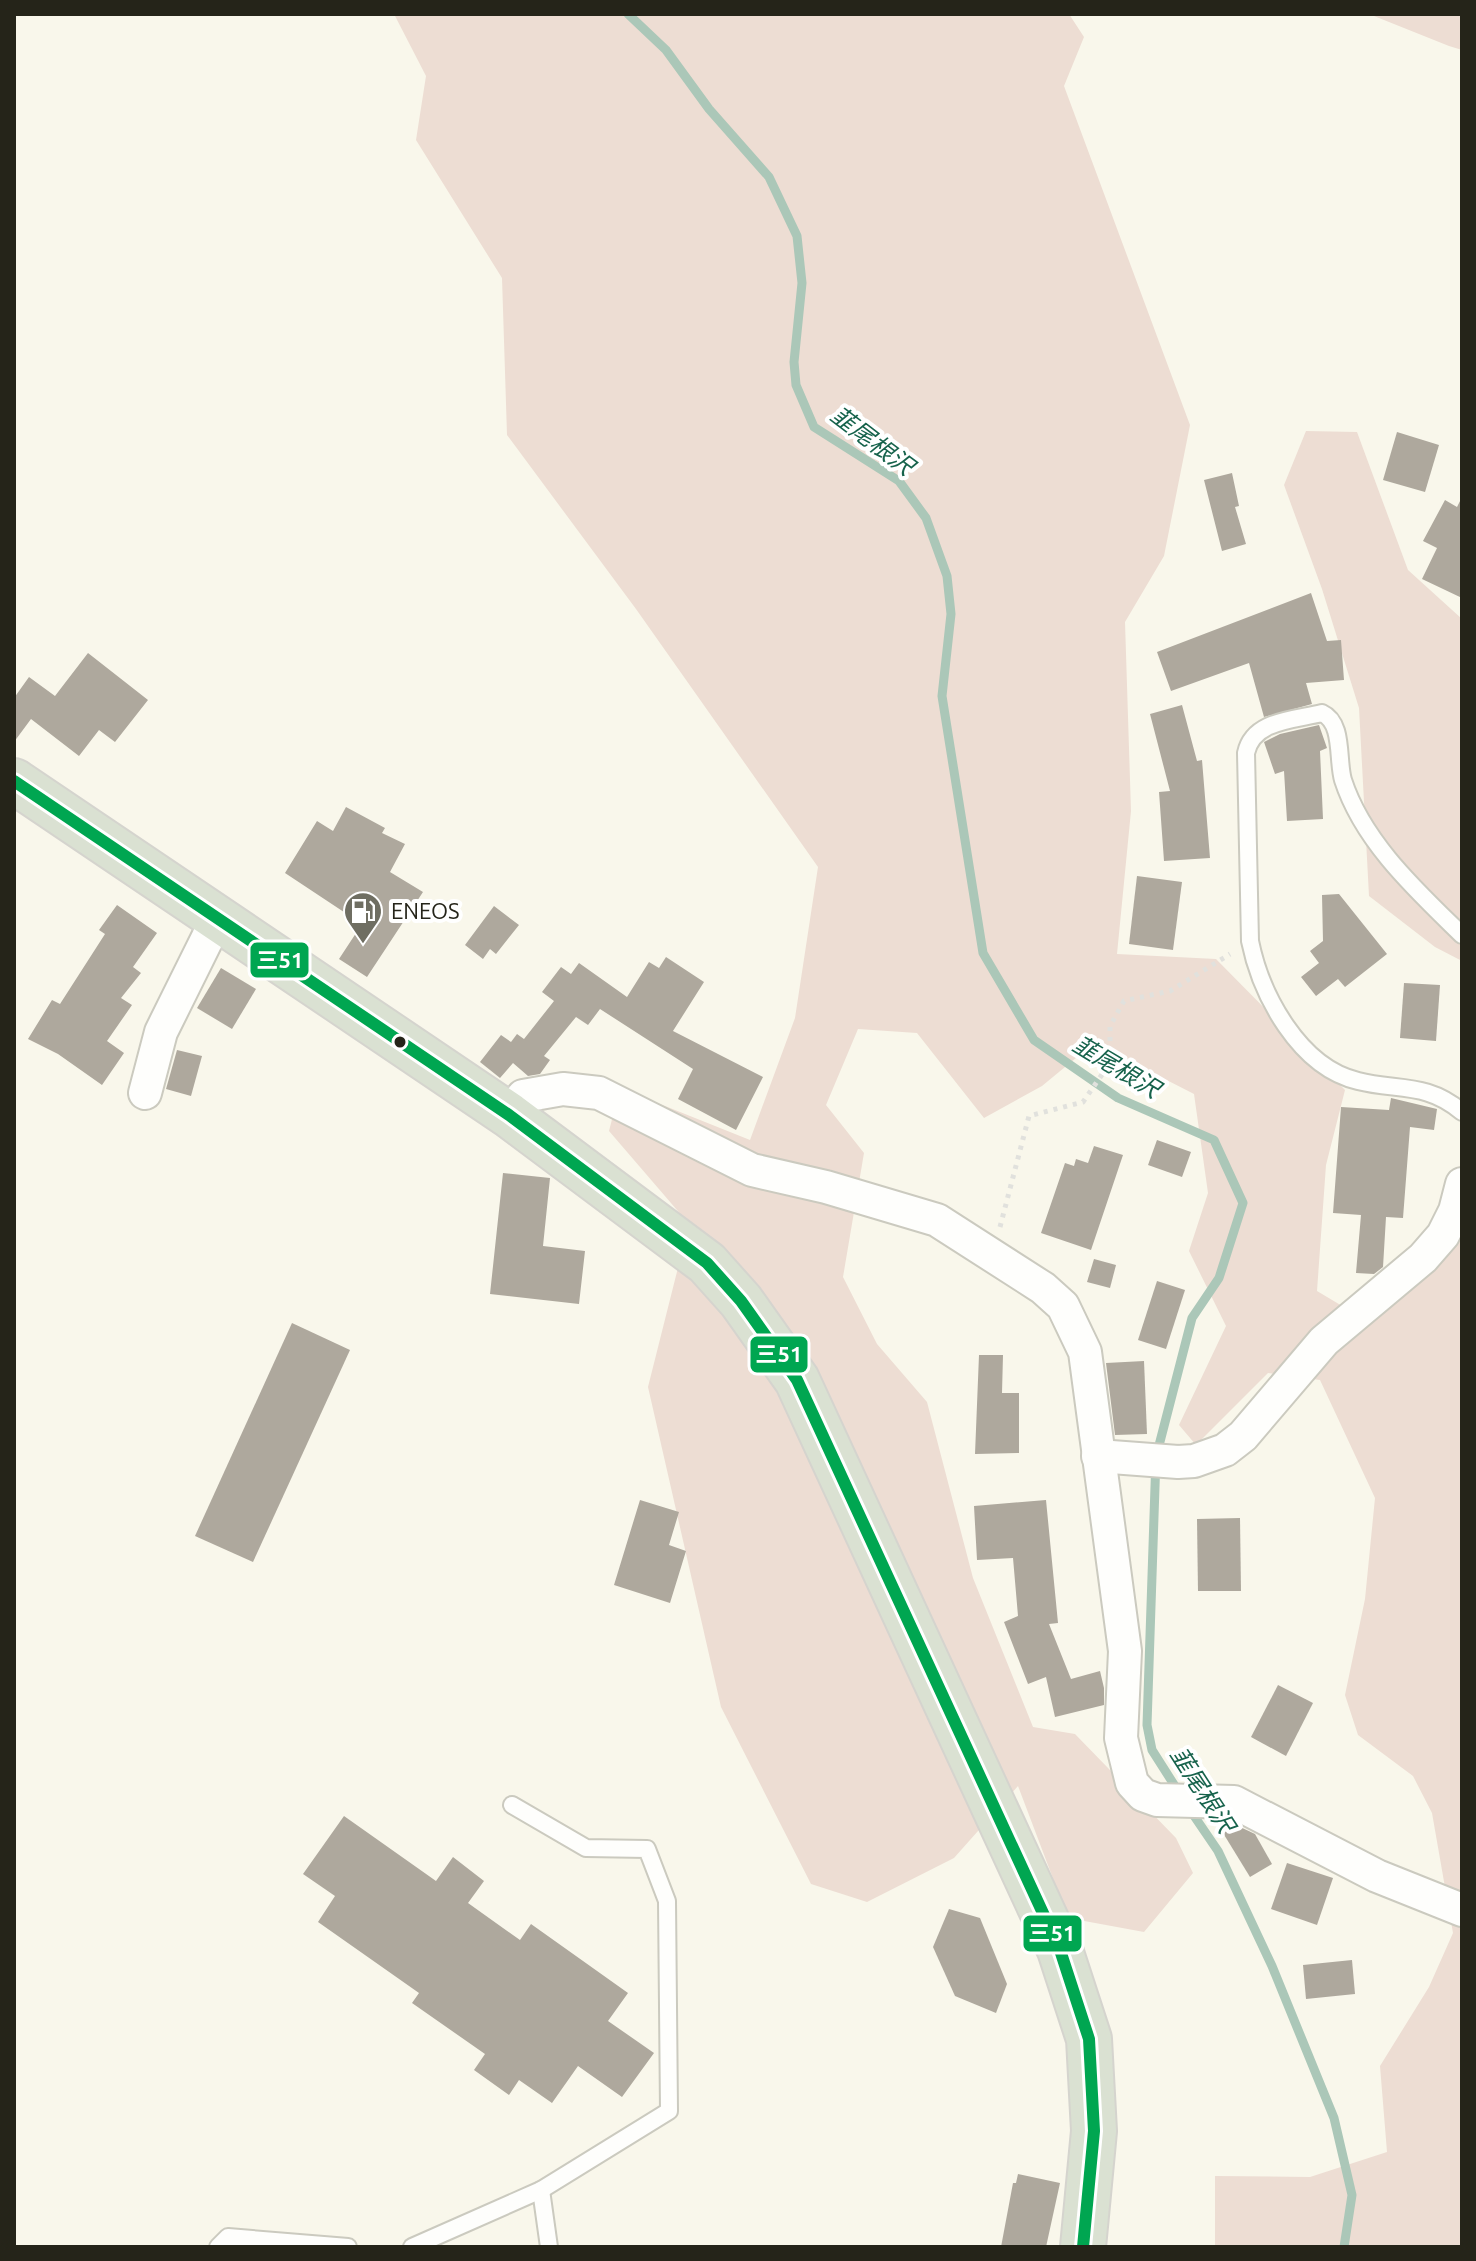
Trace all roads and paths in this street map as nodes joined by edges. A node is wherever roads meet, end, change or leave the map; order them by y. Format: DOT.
graph roads {
  1 [pos="14,781"];
  2 [pos="217,919"];
  3 [pos="1462,935"];
  4 [pos="1250,941"];
  5 [pos="145,1093"];
  6 [pos="1462,1112"];
  7 [pos="509,1115"];
  8 [pos="1462,1184"];
  9 [pos="993,1256"];
  10 [pos="1098,1456"];
  11 [pos="512,1805"];
  12 [pos="1462,1910"];
  13 [pos="541,2190"];
  14 [pos="218,2247"];
  15 [pos="348,2247"];
  16 [pos="412,2247"];
  17 [pos="549,2247"];
  18 [pos="1083,2247"];
  1 -- 2 [label="highway"];
  2 -- 5 [label="street"];
  2 -- 7 [label="highway"];
  3 -- 4 [label="lane"];
  4 -- 6 [label="lane"];
  4 -- 9 [label="path"];
  7 -- 9 [label="street"];
  7 -- 18 [label="highway"];
  8 -- 10 [label="street"];
  9 -- 10 [label="street"];
  10 -- 12 [label="street"];
  11 -- 13 [label="lane"];
  13 -- 16 [label="lane"];
  13 -- 17 [label="lane"];
  14 -- 15 [label="lane"];
}
